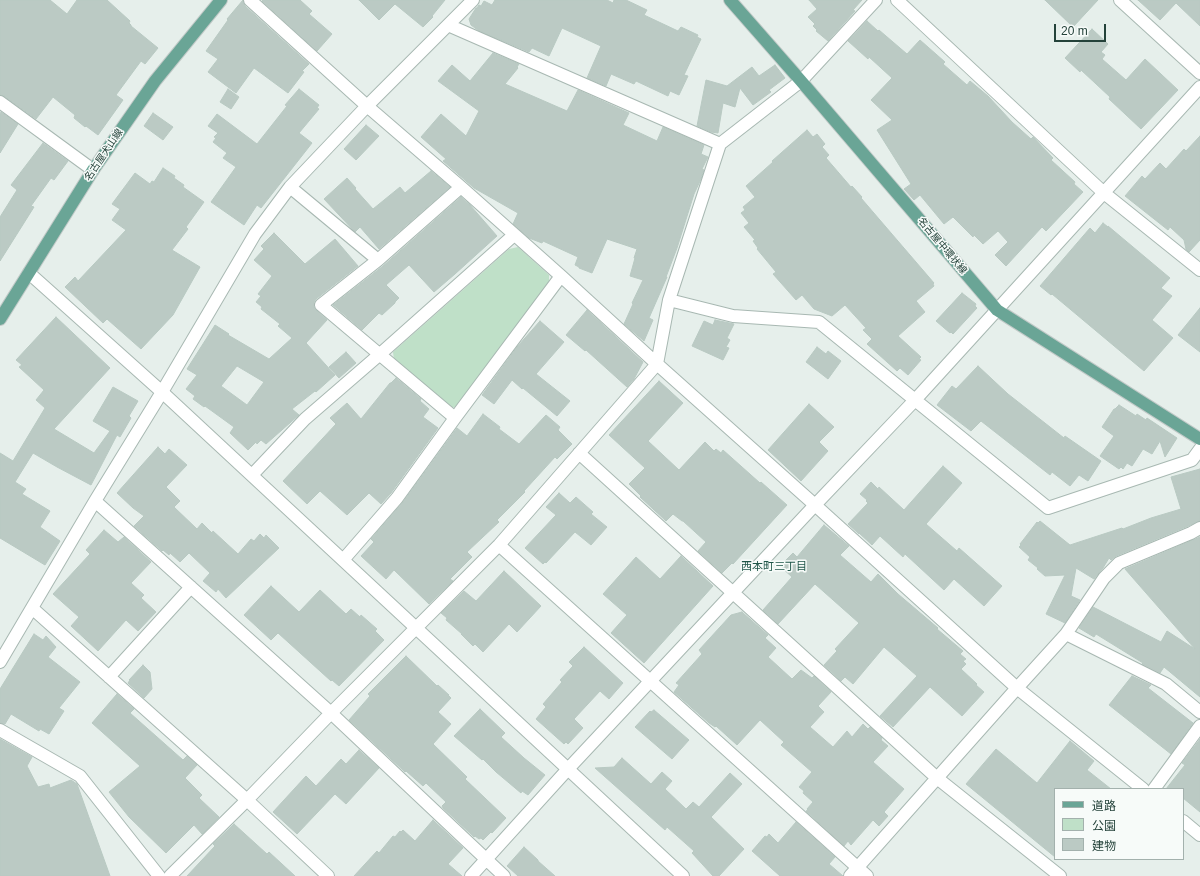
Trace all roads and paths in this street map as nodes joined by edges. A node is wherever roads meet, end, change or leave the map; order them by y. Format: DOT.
graph roads {
  1 [pos="222,0"];
  2 [pos="250,0"];
  3 [pos="473,0"];
  4 [pos="730,0"];
  5 [pos="876,0"];
  6 [pos="897,0"];
  7 [pos="1120,0"];
  8 [pos="448,25"];
  9 [pos="1200,73"];
  10 [pos="801,81"];
  11 [pos="1200,87"];
  12 [pos="0,102"];
  13 [pos="367,106"];
  14 [pos="720,144"];
  15 [pos="93,170"];
  16 [pos="461,187"];
  17 [pos="290,188"];
  18 [pos="1104,193"];
  19 [pos="514,235"];
  20 [pos="378,260"];
  21 [pos="1200,270"];
  22 [pos="29,272"];
  23 [pos="561,276"];
  24 [pos="669,300"];
  25 [pos="997,310"];
  26 [pos="0,319"];
  27 [pos="380,355"];
  28 [pos="657,364"];
  29 [pos="162,392"];
  30 [pos="915,400"];
  31 [pos="455,418"];
  32 [pos="1200,439"];
  33 [pos="1200,449"];
  34 [pos="579,453"];
  35 [pos="252,476"];
  36 [pos="95,501"];
  37 [pos="815,504"];
  38 [pos="1200,528"];
  39 [pos="499,545"];
  40 [pos="343,560"];
  41 [pos="191,587"];
  42 [pos="733,592"];
  43 [pos="32,608"];
  44 [pos="417,628"];
  45 [pos="1066,634"];
  46 [pos="0,662"];
  47 [pos="109,677"];
  48 [pos="650,681"];
  49 [pos="1017,688"];
  50 [pos="1200,712"];
  51 [pos="331,713"];
  52 [pos="1200,726"];
  53 [pos="0,730"];
  54 [pos="568,769"];
  55 [pos="937,778"];
  56 [pos="1142,788"];
  57 [pos="1155,788"];
  58 [pos="247,800"];
  59 [pos="1184,822"];
  60 [pos="1200,835"];
  61 [pos="487,860"];
  62 [pos="854,872"];
  63 [pos="159,876"];
  64 [pos="170,876"];
  65 [pos="328,876"];
  66 [pos="471,876"];
  67 [pos="504,876"];
  68 [pos="683,876"];
  69 [pos="867,876"];
  70 [pos="1060,876"];
  1 -- 15 [label="main road, 名古屋犬山線"];
  2 -- 13 [label="street"];
  3 -- 8 [label="street"];
  4 -- 10 [label="main road, 名古屋中環状線"];
  5 -- 10 [label="street"];
  6 -- 18 [label="street"];
  7 -- 9 [label="street"];
  8 -- 13 [label="street"];
  8 -- 14 [label="street"];
  10 -- 14 [label="street"];
  10 -- 25 [label="main road, 名古屋中環状線"];
  11 -- 18 [label="street"];
  12 -- 15 [label="street"];
  13 -- 16 [label="street"];
  13 -- 17 [label="street"];
  14 -- 24 [label="street"];
  15 -- 22 [label="main road, 名古屋犬山線"];
  16 -- 19 [label="street"];
  16 -- 20 [label="street"];
  17 -- 20 [label="street"];
  17 -- 29 [label="street"];
  18 -- 21 [label="street"];
  18 -- 25 [label="street"];
  19 -- 23 [label="street"];
  19 -- 27 [label="street"];
  20 -- 27 [label="street"];
  22 -- 26 [label="main road, 名古屋犬山線"];
  22 -- 29 [label="street"];
  23 -- 28 [label="street"];
  23 -- 31 [label="street"];
  24 -- 28 [label="street"];
  24 -- 30 [label="street"];
  25 -- 30 [label="street"];
  25 -- 32 [label="main road, 名古屋中環状線"];
  27 -- 31 [label="street"];
  27 -- 35 [label="street"];
  28 -- 34 [label="street"];
  28 -- 37 [label="street"];
  29 -- 35 [label="street"];
  29 -- 36 [label="street"];
  30 -- 33 [label="street"];
  30 -- 37 [label="street"];
  31 -- 40 [label="street"];
  34 -- 39 [label="street"];
  34 -- 42 [label="street"];
  35 -- 40 [label="street"];
  36 -- 41 [label="street"];
  36 -- 43 [label="street"];
  37 -- 42 [label="street"];
  37 -- 49 [label="street"];
  38 -- 45 [label="street"];
  39 -- 44 [label="street"];
  39 -- 48 [label="street"];
  40 -- 44 [label="street"];
  41 -- 47 [label="street"];
  41 -- 51 [label="street"];
  42 -- 48 [label="street"];
  42 -- 55 [label="street"];
  43 -- 46 [label="street"];
  43 -- 47 [label="street"];
  44 -- 51 [label="street"];
  44 -- 54 [label="street"];
  45 -- 49 [label="street"];
  45 -- 50 [label="street"];
  47 -- 58 [label="street"];
  48 -- 54 [label="street"];
  48 -- 62 [label="street"];
  49 -- 55 [label="street"];
  49 -- 56 [label="street"];
  51 -- 58 [label="street"];
  51 -- 61 [label="street"];
  52 -- 57 [label="street"];
  53 -- 63 [label="street"];
  54 -- 61 [label="street"];
  54 -- 68 [label="street"];
  55 -- 62 [label="street"];
  55 -- 70 [label="street"];
  58 -- 64 [label="street"];
  58 -- 65 [label="street"];
  59 -- 60 [label="street"];
  61 -- 66 [label="street"];
  61 -- 67 [label="street"];
  62 -- 69 [label="street"];
}
